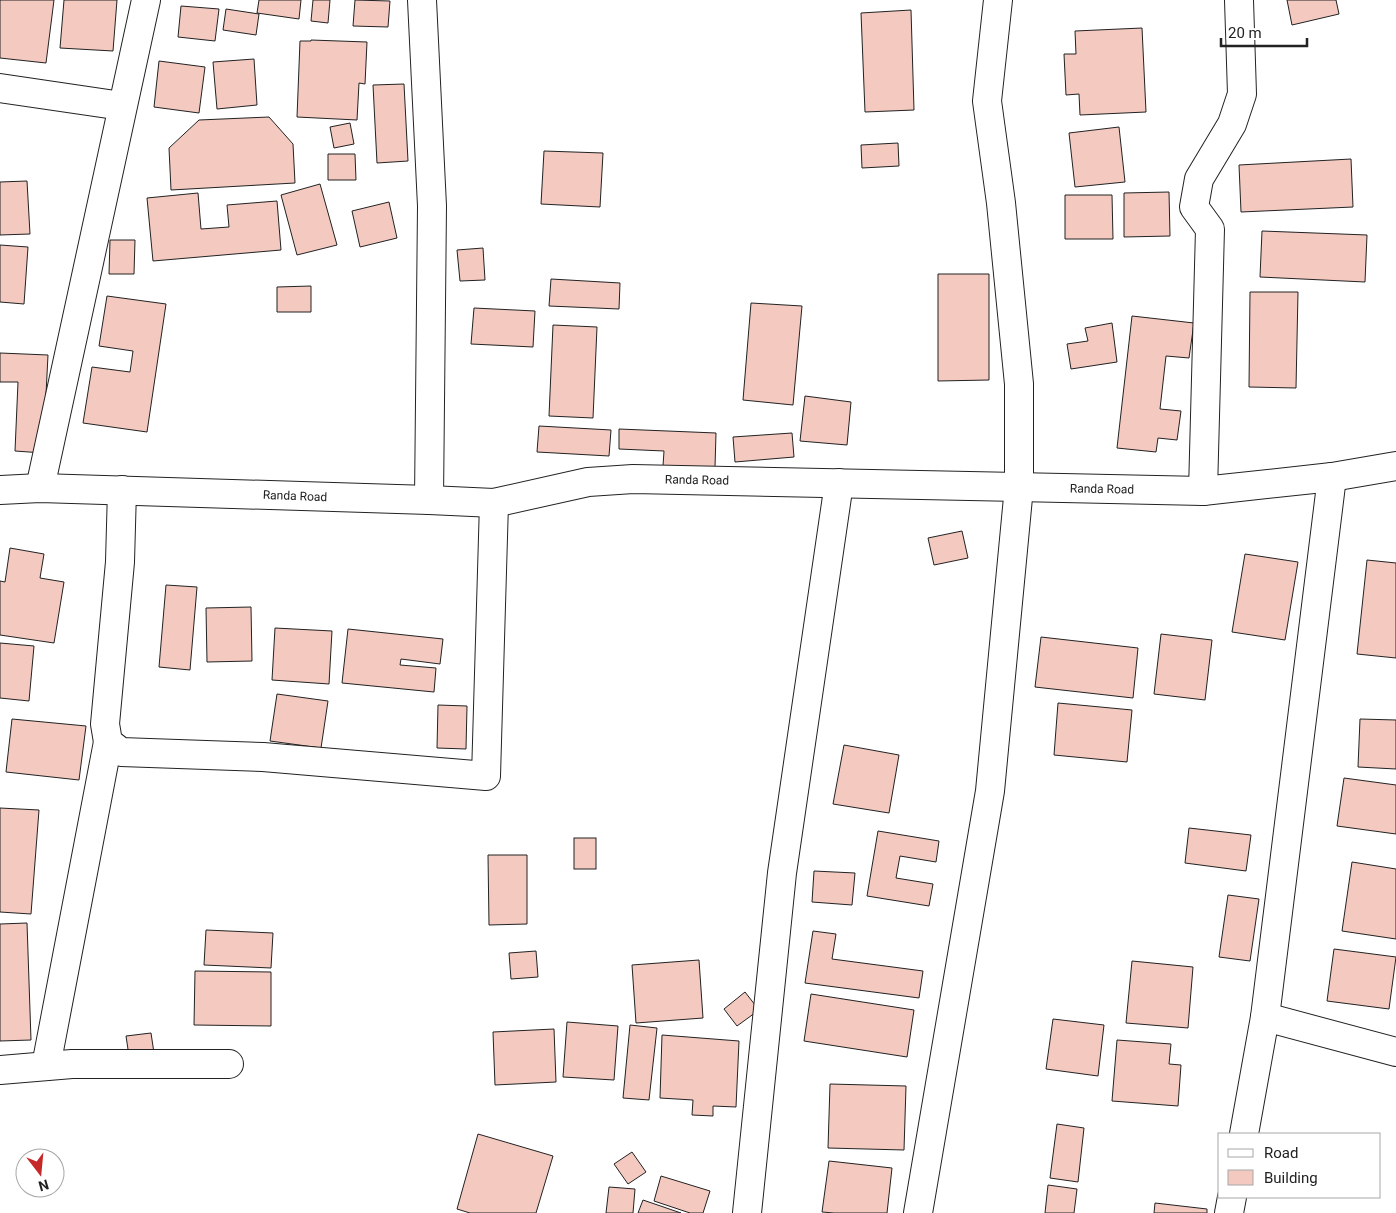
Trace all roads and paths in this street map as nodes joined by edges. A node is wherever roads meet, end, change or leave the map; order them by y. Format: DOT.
graph roads {
  1 [pos="146,0"];
  2 [pos="422,0"];
  3 [pos="998,0"];
  4 [pos="1239,0"];
  5 [pos="0,88"];
  6 [pos="122,106"];
  7 [pos="1396,466"];
  8 [pos="1332,477"];
  9 [pos="839,483"];
  10 [pos="1019,487"];
  11 [pos="40,488"];
  12 [pos="0,490"];
  13 [pos="122,490"];
  14 [pos="1203,491"];
  15 [pos="429,500"];
  16 [pos="494,504"];
  17 [pos="108,742"];
  18 [pos="1265,1017"];
  19 [pos="1396,1052"];
  20 [pos="229,1064"];
  21 [pos="46,1066"];
  22 [pos="0,1070"];
  23 [pos="1244,1133"];
  24 [pos="1232,1198"];
  25 [pos="747,1213"];
  26 [pos="918,1213"];
  27 [pos="1229,1213"];
  1 -- 6 [label="street"];
  2 -- 15 [label="street"];
  3 -- 10 [label="street"];
  4 -- 14 [label="street"];
  5 -- 6 [label="street"];
  6 -- 11 [label="street"];
  7 -- 8 [label="street, Randa Road"];
  8 -- 14 [label="street, Randa Road"];
  8 -- 18 [label="street"];
  9 -- 10 [label="street, Randa Road"];
  9 -- 16 [label="street, Randa Road"];
  9 -- 25 [label="street"];
  10 -- 14 [label="street, Randa Road"];
  10 -- 26 [label="street"];
  11 -- 12 [label="street, Randa Road"];
  11 -- 13 [label="street, Randa Road"];
  13 -- 15 [label="street, Randa Road"];
  13 -- 17 [label="street"];
  15 -- 16 [label="street, Randa Road"];
  16 -- 17 [label="street"];
  17 -- 21 [label="street"];
  18 -- 19 [label="street"];
  18 -- 23 [label="street"];
  20 -- 21 [label="street"];
  21 -- 22 [label="street"];
  24 -- 27 [label="street"];
}
